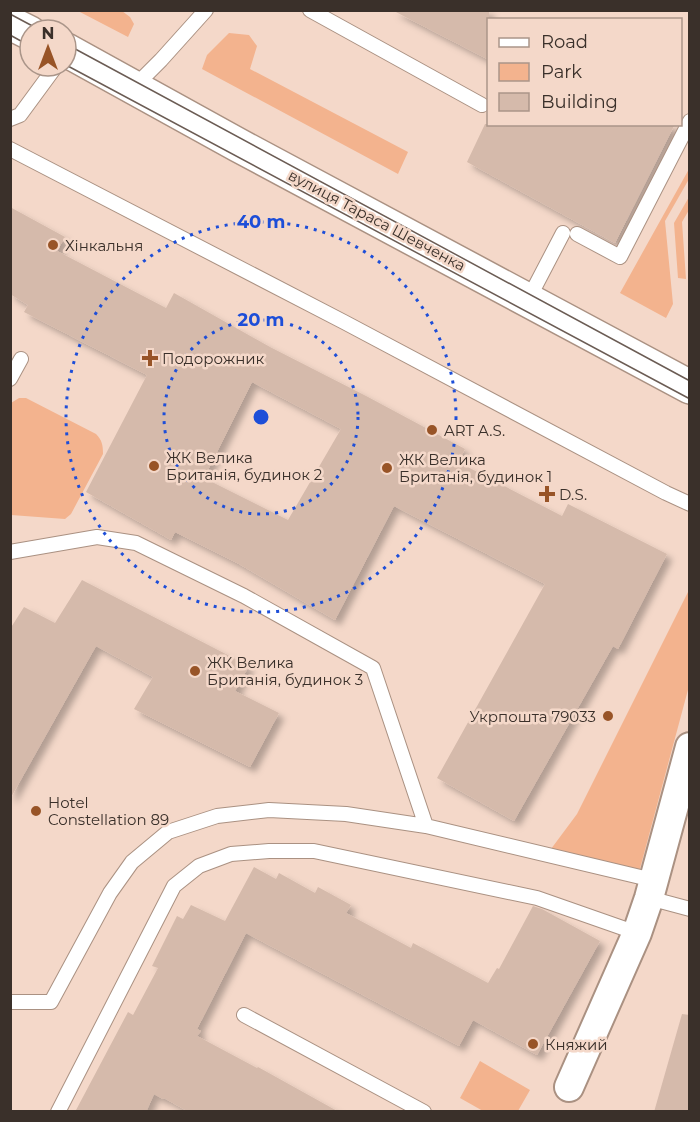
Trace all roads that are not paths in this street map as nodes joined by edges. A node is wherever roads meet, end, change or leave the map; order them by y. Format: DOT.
graph roads {
  1 [pos="206,10"];
  2 [pos="310,10"];
  3 [pos="78,61"];
  4 [pos="47,78"];
  5 [pos="134,87"];
  6 [pos="482,105"];
  7 [pos="10,119"];
  8 [pos="690,121"];
  9 [pos="10,149"];
  10 [pos="528,300"];
  11 [pos="21,359"];
  12 [pos="10,379"];
  13 [pos="690,387"];
  14 [pos="690,504"];
  15 [pos="10,552"];
  16 [pos="690,747"];
  17 [pos="426,826"];
  18 [pos="651,889"];
  19 [pos="690,909"];
  20 [pos="637,933"];
  21 [pos="10,1002"];
  22 [pos="244,1015"];
  23 [pos="569,1087"];
  24 [pos="58,1112"];
  25 [pos="424,1112"];
  1 -- 5 [label="lane"];
  2 -- 6 [label="lane"];
  3 -- 5 [label="main road, вулиця Тараса Шевченка"];
  4 -- 7 [label="lane"];
  5 -- 10 [label="main road, вулиця Тараса Шевченка"];
  8 -- 10 [label="lane"];
  9 -- 14 [label="lane"];
  10 -- 13 [label="main road, вулиця Тараса Шевченка"];
  11 -- 12 [label="lane"];
  15 -- 17 [label="lane"];
  16 -- 18 [label="street"];
  17 -- 18 [label="lane"];
  17 -- 21 [label="lane"];
  18 -- 19 [label="lane"];
  18 -- 20 [label="street"];
  20 -- 23 [label="street"];
  20 -- 24 [label="lane"];
  22 -- 25 [label="lane"];
}
